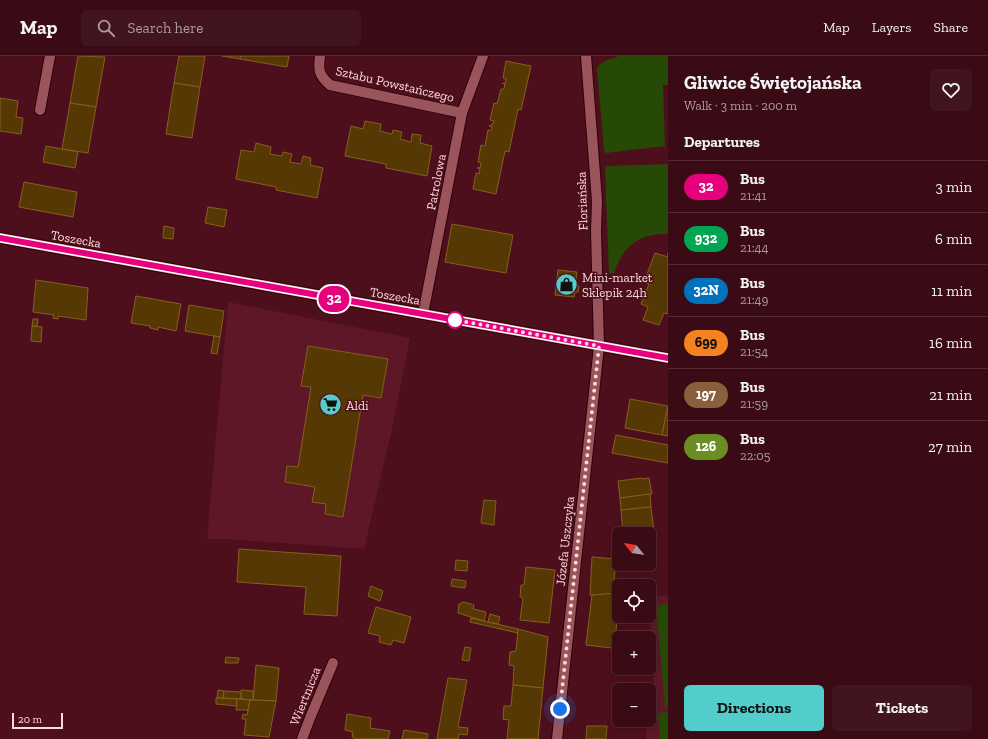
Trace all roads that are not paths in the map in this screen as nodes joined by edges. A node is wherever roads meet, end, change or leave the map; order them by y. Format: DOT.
graph roads {
  1 [pos="50,56"];
  2 [pos="320,56"];
  3 [pos="483,56"];
  4 [pos="586,56"];
  5 [pos="40,110"];
  6 [pos="462,113"];
  7 [pos="0,238"];
  8 [pos="423,314"];
  9 [pos="599,346"];
  10 [pos="668,358"];
  11 [pos="333,663"];
  12 [pos="302,739"];
  13 [pos="557,739"];
  1 -- 5 [label="street"];
  2 -- 6 [label="street, Sztabu Powstańczego"];
  3 -- 6 [label="street, Patrolowa"];
  4 -- 9 [label="street, Floriańska"];
  6 -- 8 [label="street, Patrolowa"];
  7 -- 8 [label="main road, Toszecka"];
  8 -- 9 [label="main road, Toszecka"];
  9 -- 10 [label="main road, Toszecka"];
  9 -- 13 [label="street, Józefa Uszczyka"];
  11 -- 12 [label="street, Wiertnicza"];
}
